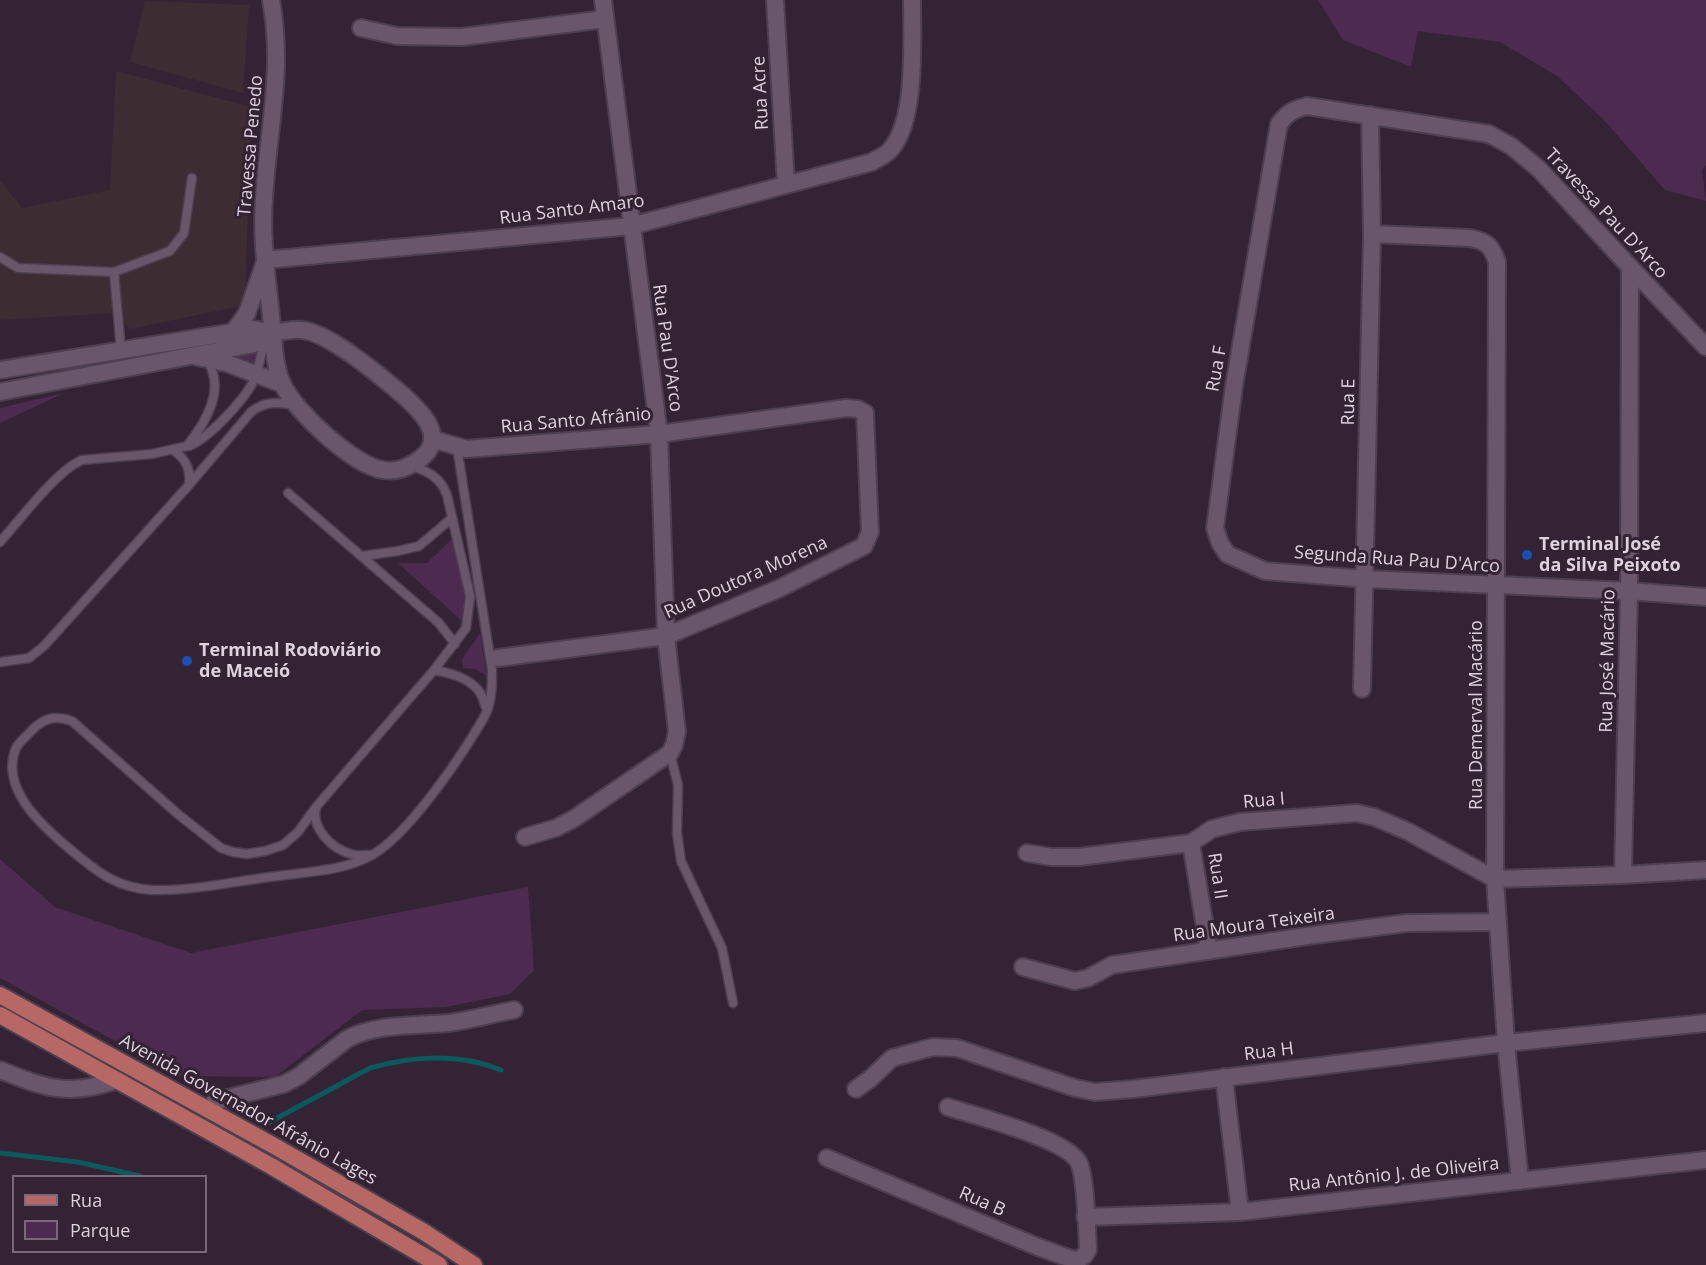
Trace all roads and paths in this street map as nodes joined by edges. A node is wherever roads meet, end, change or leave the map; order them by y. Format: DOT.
graph roads {
  1 [pos="271,0"];
  2 [pos="603,0"];
  3 [pos="775,0"];
  4 [pos="912,0"];
  5 [pos="605,19"];
  6 [pos="361,28"];
  7 [pos="1371,115"];
  8 [pos="1276,147"];
  9 [pos="192,178"];
  10 [pos="786,184"];
  11 [pos="631,226"];
  12 [pos="1372,234"];
  13 [pos="0,257"];
  14 [pos="265,260"];
  15 [pos="1630,267"];
  16 [pos="114,272"];
  17 [pos="292,330"];
  18 [pos="234,331"];
  19 [pos="273,332"];
  20 [pos="1706,347"];
  21 [pos="121,350"];
  22 [pos="275,352"];
  23 [pos="185,356"];
  24 [pos="206,358"];
  25 [pos="0,370"];
  26 [pos="257,375"];
  27 [pos="282,384"];
  28 [pos="0,392"];
  29 [pos="297,405"];
  30 [pos="659,434"];
  31 [pos="432,439"];
  32 [pos="187,446"];
  33 [pos="457,447"];
  34 [pos="173,450"];
  35 [pos="410,466"];
  36 [pos="189,485"];
  37 [pos="288,494"];
  38 [pos="452,518"];
  39 [pos="0,542"];
  40 [pos="864,546"];
  41 [pos="362,556"];
  42 [pos="1266,571"];
  43 [pos="1366,579"];
  44 [pos="1497,586"];
  45 [pos="1629,591"];
  46 [pos="1706,597"];
  47 [pos="666,636"];
  48 [pos="455,645"];
  49 [pos="498,658"];
  50 [pos="0,662"];
  51 [pos="434,670"];
  52 [pos="1362,689"];
  53 [pos="487,711"];
  54 [pos="670,753"];
  55 [pos="316,807"];
  56 [pos="525,837"];
  57 [pos="1191,843"];
  58 [pos="1027,853"];
  59 [pos="374,854"];
  60 [pos="1706,870"];
  61 [pos="1623,876"];
  62 [pos="1495,879"];
  63 [pos="1497,922"];
  64 [pos="1209,951"];
  65 [pos="1023,967"];
  66 [pos="0,994"];
  67 [pos="733,1003"];
  68 [pos="514,1010"];
  69 [pos="0,1015"];
  70 [pos="1706,1023"];
  71 [pos="1506,1043"];
  72 [pos="0,1070"];
  73 [pos="1224,1077"];
  74 [pos="117,1080"];
  75 [pos="856,1089"];
  76 [pos="948,1107"];
  77 [pos="208,1110"];
  78 [pos="827,1158"];
  79 [pos="1706,1160"];
  80 [pos="1520,1181"];
  81 [pos="1240,1212"];
  82 [pos="1085,1218"];
  83 [pos="439,1265"];
  84 [pos="474,1265"];
  1 -- 14 [label="street, Travessa Penedo"];
  2 -- 5 [label="street, Rua Pau D'Arco"];
  3 -- 10 [label="street, Rua Acre"];
  4 -- 10 [label="street, Rua Santo Amaro"];
  5 -- 6 [label="street"];
  5 -- 11 [label="street, Rua Pau D'Arco"];
  7 -- 8 [label="street, Travessa Pau D'Arco"];
  7 -- 12 [label="street, Rua E"];
  7 -- 15 [label="street, Travessa Pau D'Arco"];
  8 -- 42 [label="street, Rua F"];
  9 -- 16 [label="lane"];
  10 -- 11 [label="street, Rua Santo Amaro"];
  11 -- 14 [label="street, Rua Santo Amaro"];
  11 -- 30 [label="street, Rua Pau D'Arco"];
  12 -- 43 [label="street, Rua E"];
  12 -- 44 [label="street, Rua Demerval Macário"];
  13 -- 16 [label="lane"];
  14 -- 18 [label="street"];
  14 -- 19 [label="street, Travessa Penedo"];
  15 -- 20 [label="street, Travessa Pau D'Arco"];
  15 -- 45 [label="street, Rua José Macário"];
  16 -- 21 [label="lane"];
  17 -- 19 [label="street"];
  17 -- 22 [label="street"];
  17 -- 31 [label="street"];
  18 -- 19 [label="street"];
  18 -- 21 [label="street"];
  19 -- 22 [label="street, Travessa Penedo"];
  19 -- 23 [label="street"];
  19 -- 26 [label="lane"];
  21 -- 25 [label="street"];
  22 -- 27 [label="street, Travessa Penedo"];
  23 -- 24 [label="street"];
  23 -- 28 [label="street"];
  24 -- 26 [label="street"];
  24 -- 32 [label="lane"];
  26 -- 27 [label="street"];
  26 -- 32 [label="lane"];
  27 -- 29 [label="street"];
  29 -- 35 [label="street"];
  29 -- 36 [label="lane"];
  30 -- 33 [label="street, Rua Santo Afrânio"];
  30 -- 40 [label="street, Rua Santo Afrânio"];
  30 -- 47 [label="street, Rua Pau D'Arco"];
  31 -- 33 [label="street, Rua Santo Afrânio"];
  31 -- 35 [label="street"];
  32 -- 34 [label="lane"];
  33 -- 53 [label="lane"];
  34 -- 36 [label="lane"];
  34 -- 39 [label="lane"];
  35 -- 38 [label="lane"];
  36 -- 50 [label="lane"];
  37 -- 41 [label="lane"];
  38 -- 41 [label="lane"];
  38 -- 48 [label="lane"];
  40 -- 47 [label="street, Rua Doutora Morena"];
  41 -- 48 [label="lane"];
  42 -- 43 [label="street, Segunda Rua Pau D'Arco"];
  43 -- 44 [label="street, Segunda Rua Pau D'Arco"];
  43 -- 52 [label="street, Rua E"];
  44 -- 45 [label="street, Segunda Rua Pau D'Arco"];
  44 -- 62 [label="street, Rua Demerval Macário"];
  45 -- 46 [label="street, Segunda Rua Pau D'Arco"];
  45 -- 61 [label="street, Rua José Macário"];
  47 -- 49 [label="street, Rua Doutora Morena"];
  47 -- 54 [label="street, Rua Pau D'Arco"];
  48 -- 51 [label="lane"];
  51 -- 53 [label="lane"];
  51 -- 55 [label="lane"];
  53 -- 59 [label="lane"];
  54 -- 56 [label="street"];
  54 -- 67 [label="lane"];
  55 -- 59 [label="lane"];
  55 -- 59 [label="lane"];
  57 -- 58 [label="street, Rua I"];
  57 -- 62 [label="street, Rua I"];
  57 -- 64 [label="street, Rua II"];
  60 -- 61 [label="street"];
  61 -- 62 [label="street"];
  62 -- 63 [label="street, Rua Demerval Macário"];
  63 -- 64 [label="street, Rua Moura Teixeira"];
  63 -- 71 [label="street, Rua Demerval Macário"];
  64 -- 65 [label="street, Rua Moura Teixeira"];
  66 -- 77 [label="main road, Avenida Governador Afrânio Lages"];
  68 -- 77 [label="street"];
  69 -- 74 [label="main road, Avenida Governador Afrânio Lages"];
  70 -- 71 [label="street, Rua H"];
  71 -- 73 [label="street, Rua H"];
  71 -- 80 [label="street, Rua Demerval Macário"];
  72 -- 74 [label="street"];
  73 -- 75 [label="street, Rua H"];
  73 -- 81 [label="street"];
  74 -- 83 [label="main road, Avenida Governador Afrânio Lages"];
  76 -- 82 [label="street"];
  77 -- 84 [label="main road, Avenida Governador Afrânio Lages"];
  78 -- 82 [label="street, Rua B"];
  79 -- 80 [label="street, Rua Antônio J. de Oliveira"];
  80 -- 81 [label="street, Rua Antônio J. de Oliveira"];
  81 -- 82 [label="street, Rua Antônio J. de Oliveira"];
}
